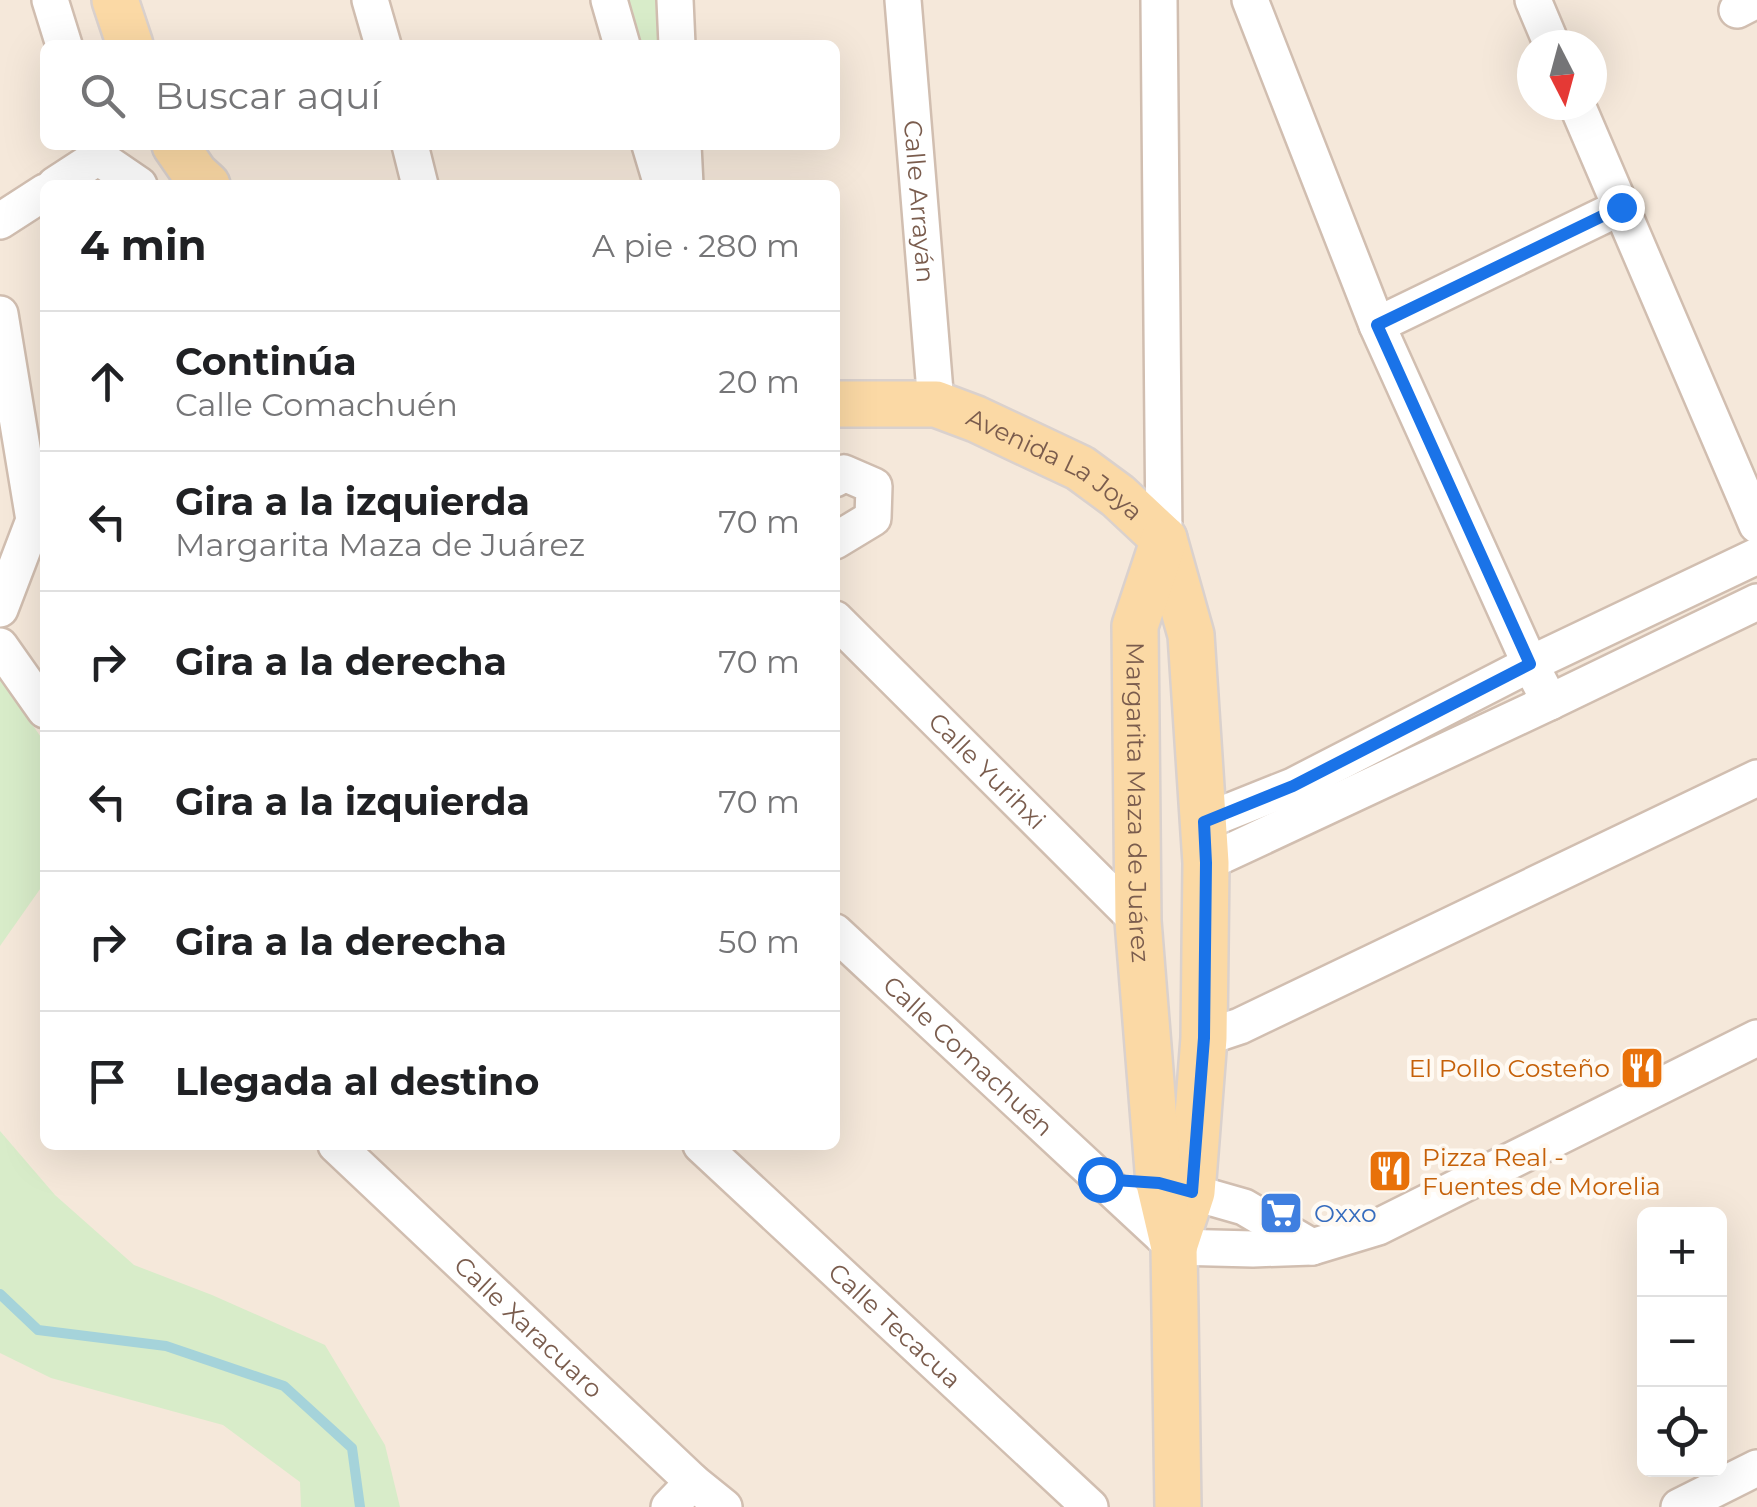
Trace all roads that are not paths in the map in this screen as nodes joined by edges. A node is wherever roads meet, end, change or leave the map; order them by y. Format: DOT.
graph roads {
  1 [pos="50,0"];
  2 [pos="116,0"];
  3 [pos="370,0"];
  4 [pos="608,0"];
  5 [pos="674,0"];
  6 [pos="902,0"];
  7 [pos="1160,0"];
  8 [pos="1250,0"];
  9 [pos="1532,0"];
  10 [pos="1545,30"];
  11 [pos="62,40"];
  12 [pos="128,40"];
  13 [pos="381,40"];
  14 [pos="620,40"];
  15 [pos="677,40"];
  16 [pos="1583,120"];
  17 [pos="411,150"];
  18 [pos="652,150"];
  19 [pos="683,150"];
  20 [pos="96,151"];
  21 [pos="61,180"];
  22 [pos="133,180"];
  23 [pos="419,180"];
  24 [pos="660,180"];
  25 [pos="685,180"];
  26 [pos="40,195"];
  27 [pos="1621,207"];
  28 [pos="0,221"];
  29 [pos="0,314"];
  30 [pos="1377,325"];
  31 [pos="840,404"];
  32 [pos="936,404"];
  33 [pos="840,476"];
  34 [pos="1757,524"];
  35 [pos="840,538"];
  36 [pos="1164,539"];
  37 [pos="1757,556"];
  38 [pos="1757,602"];
  39 [pos="0,609"];
  40 [pos="840,624"];
  41 [pos="1191,635"];
  42 [pos="0,646"];
  43 [pos="1530,664"];
  44 [pos="1550,702"];
  45 [pos="40,703"];
  46 [pos="1757,778"];
  47 [pos="1204,843"];
  48 [pos="1138,921"];
  49 [pos="840,937"];
  50 [pos="1204,1038"];
  51 [pos="1757,1038"];
  52 [pos="341,1150"];
  53 [pos="706,1150"];
  54 [pos="1100,1179"];
  55 [pos="1176,1187"];
  56 [pos="1174,1247"];
  57 [pos="1312,1247"];
  58 [pos="1757,1468"];
  59 [pos="681,1495"];
  60 [pos="724,1507"];
  61 [pos="1090,1507"];
  62 [pos="1178,1507"];
  63 [pos="1679,1507"];
  1 -- 11 [label="street"];
  2 -- 12 [label="main road"];
  3 -- 13 [label="street"];
  4 -- 14 [label="street"];
  5 -- 15 [label="street"];
  6 -- 32 [label="street, Calle Arrayán"];
  7 -- 36 [label="street, Margarita Maza de Juárez"];
  8 -- 30 [label="street"];
  9 -- 10 [label="street"];
  16 -- 27 [label="street"];
  17 -- 23 [label="street"];
  18 -- 24 [label="street"];
  19 -- 25 [label="street"];
  20 -- 21 [label="street"];
  20 -- 22 [label="street"];
  26 -- 28 [label="street"];
  27 -- 30 [label="street"];
  27 -- 34 [label="street"];
  29 -- 39 [label="street"];
  30 -- 43 [label="street"];
  31 -- 32 [label="main road, Avenida La Joya"];
  32 -- 36 [label="main road, Avenida La Joya"];
  33 -- 35 [label="street"];
  36 -- 41 [label="main road, Avenida La Joya"];
  36 -- 48 [label="main road, Margarita Maza de Juárez"];
  37 -- 43 [label="street"];
  38 -- 44 [label="street"];
  40 -- 48 [label="street, Calle Yurihxi"];
  41 -- 47 [label="main road, Margarita Maza de Juárez"];
  42 -- 45 [label="street"];
  43 -- 44 [label="street"];
  43 -- 47 [label="street"];
  44 -- 47 [label="street"];
  46 -- 50 [label="street"];
  47 -- 50 [label="main road, Margarita Maza de Juárez"];
  48 -- 55 [label="main road, Margarita Maza de Juárez"];
  49 -- 54 [label="street, Calle Comachuén"];
  50 -- 55 [label="main road, Margarita Maza de Juárez"];
  51 -- 57 [label="street"];
  52 -- 59 [label="street, Calle Xaracuaro"];
  53 -- 61 [label="street, Calle Tecacua"];
  54 -- 55 [label="street"];
  54 -- 56 [label="street, Calle Comachuén"];
  55 -- 56 [label="main road, Margarita Maza de Juárez"];
  55 -- 57 [label="street"];
  56 -- 57 [label="street"];
  56 -- 62 [label="main road, Margarita Maza de Juárez"];
  58 -- 63 [label="street"];
  59 -- 60 [label="street, Calle Xaracuaro"];
}
